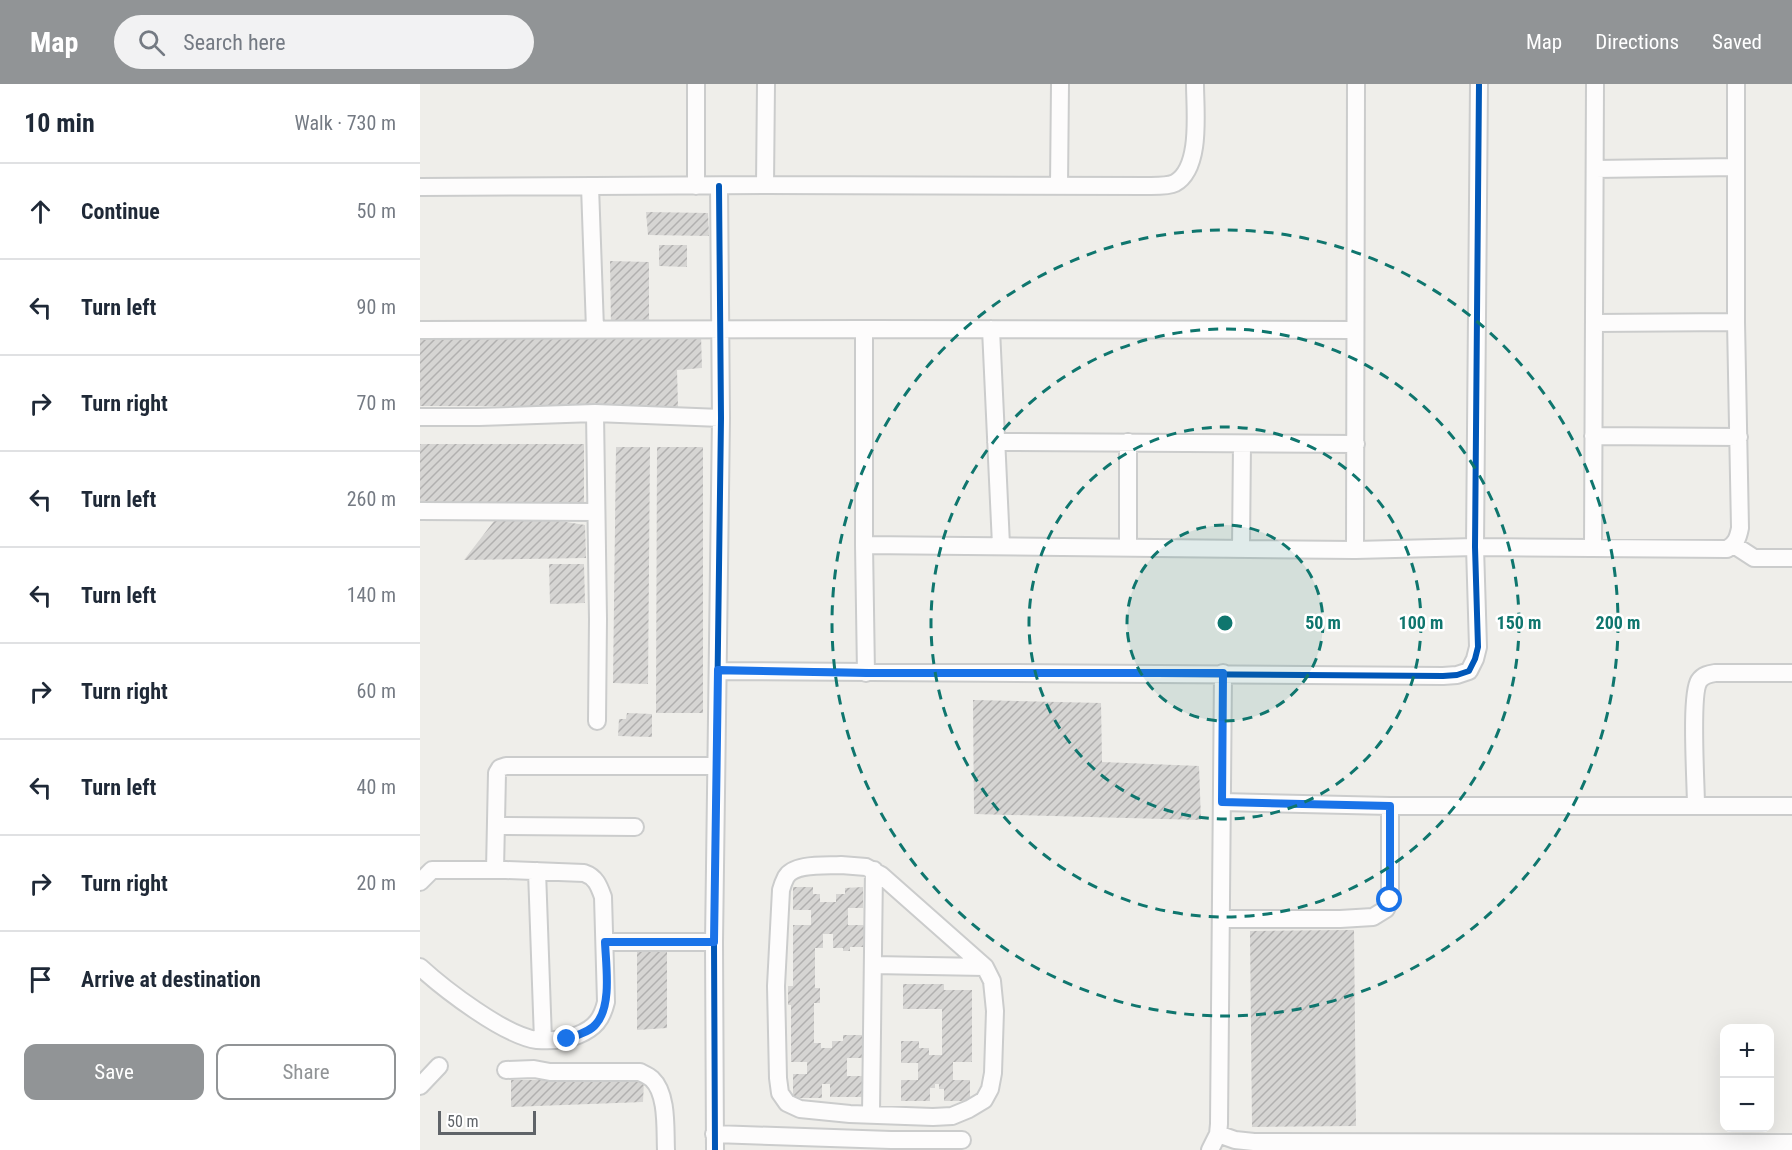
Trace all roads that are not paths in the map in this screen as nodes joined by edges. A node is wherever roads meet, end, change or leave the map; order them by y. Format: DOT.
graph roads {
  1 [pos="696,84"];
  2 [pos="766,84"];
  3 [pos="1060,84"];
  4 [pos="1195,84"];
  5 [pos="1356,84"];
  6 [pos="1479,84"];
  7 [pos="1595,84"];
  8 [pos="1736,84"];
  9 [pos="1736,167"];
  10 [pos="1595,169"];
  11 [pos="765,185"];
  12 [pos="590,186"];
  13 [pos="696,186"];
  14 [pos="719,186"];
  15 [pos="1059,186"];
  16 [pos="420,187"];
  17 [pos="1736,322"];
  18 [pos="1594,323"];
  19 [pos="595,329"];
  20 [pos="864,329"];
  21 [pos="991,329"];
  22 [pos="420,330"];
  23 [pos="720,330"];
  24 [pos="1354,330"];
  25 [pos="595,413"];
  26 [pos="420,417"];
  27 [pos="721,418"];
  28 [pos="1593,436"];
  29 [pos="1739,437"];
  30 [pos="996,442"];
  31 [pos="1128,442"];
  32 [pos="1242,444"];
  33 [pos="1356,444"];
  34 [pos="420,511"];
  35 [pos="596,512"];
  36 [pos="864,545"];
  37 [pos="1001,545"];
  38 [pos="1734,545"];
  39 [pos="1475,547"];
  40 [pos="1128,548"];
  41 [pos="1241,548"];
  42 [pos="1593,548"];
  43 [pos="1355,550"];
  44 [pos="1792,558"];
  45 [pos="718,670"];
  46 [pos="866,673"];
  47 [pos="1223,673"];
  48 [pos="1792,673"];
  49 [pos="597,722"];
  50 [pos="716,766"];
  51 [pos="1222,802"];
  52 [pos="1390,806"];
  53 [pos="1696,806"];
  54 [pos="1792,806"];
  55 [pos="496,826"];
  56 [pos="635,827"];
  57 [pos="495,870"];
  58 [pos="874,870"];
  59 [pos="537,871"];
  60 [pos="420,882"];
  61 [pos="1221,920"];
  62 [pos="605,942"];
  63 [pos="714,942"];
  64 [pos="873,965"];
  65 [pos="420,967"];
  66 [pos="985,967"];
  67 [pos="543,1040"];
  68 [pos="439,1066"];
  69 [pos="506,1070"];
  70 [pos="420,1086"];
  71 [pos="871,1114"];
  72 [pos="889,1115"];
  73 [pos="1218,1134"];
  74 [pos="962,1140"];
  75 [pos="715,1142"];
  76 [pos="1792,1143"];
  77 [pos="891,1145"];
  78 [pos="666,1150"];
  79 [pos="1210,1150"];
  1 -- 13 [label="street"];
  2 -- 11 [label="street"];
  3 -- 15 [label="street"];
  4 -- 15 [label="street"];
  5 -- 24 [label="street"];
  6 -- 39 [label="street"];
  7 -- 10 [label="street"];
  8 -- 9 [label="street"];
  9 -- 10 [label="street"];
  9 -- 17 [label="street"];
  10 -- 18 [label="street"];
  11 -- 14 [label="street"];
  11 -- 15 [label="street"];
  12 -- 13 [label="street"];
  12 -- 16 [label="street"];
  12 -- 19 [label="street"];
  13 -- 14 [label="street"];
  14 -- 23 [label="street"];
  17 -- 18 [label="street"];
  17 -- 29 [label="street"];
  18 -- 28 [label="street"];
  19 -- 22 [label="street"];
  19 -- 23 [label="street"];
  20 -- 21 [label="street"];
  20 -- 23 [label="street"];
  20 -- 36 [label="street"];
  21 -- 24 [label="street"];
  21 -- 30 [label="street"];
  23 -- 27 [label="street"];
  24 -- 33 [label="street"];
  25 -- 26 [label="street"];
  25 -- 27 [label="street"];
  25 -- 35 [label="street"];
  27 -- 45 [label="street"];
  28 -- 29 [label="street"];
  28 -- 42 [label="street"];
  29 -- 38 [label="street"];
  30 -- 31 [label="street"];
  30 -- 37 [label="street"];
  31 -- 32 [label="street"];
  31 -- 40 [label="street"];
  32 -- 33 [label="street"];
  32 -- 41 [label="street"];
  33 -- 43 [label="street"];
  34 -- 35 [label="street"];
  35 -- 49 [label="street"];
  36 -- 37 [label="street"];
  36 -- 46 [label="street"];
  37 -- 40 [label="street"];
  38 -- 42 [label="street"];
  38 -- 44 [label="street"];
  39 -- 42 [label="street"];
  39 -- 43 [label="street"];
  39 -- 47 [label="street"];
  40 -- 41 [label="street"];
  41 -- 43 [label="street"];
  45 -- 46 [label="street"];
  45 -- 50 [label="street"];
  46 -- 47 [label="street"];
  47 -- 51 [label="street"];
  48 -- 53 [label="street"];
  50 -- 55 [label="street"];
  50 -- 63 [label="street"];
  51 -- 52 [label="street"];
  51 -- 61 [label="street"];
  52 -- 53 [label="street"];
  52 -- 61 [label="street"];
  53 -- 54 [label="street"];
  55 -- 56 [label="street"];
  55 -- 57 [label="street"];
  57 -- 59 [label="street"];
  57 -- 60 [label="street"];
  58 -- 64 [label="street"];
  58 -- 66 [label="street"];
  58 -- 71 [label="street"];
  59 -- 62 [label="street"];
  59 -- 67 [label="street"];
  61 -- 73 [label="street"];
  62 -- 63 [label="street"];
  62 -- 67 [label="street"];
  63 -- 75 [label="street"];
  64 -- 66 [label="street"];
  64 -- 71 [label="street"];
  65 -- 67 [label="street"];
  66 -- 72 [label="street"];
  68 -- 70 [label="street"];
  69 -- 78 [label="street"];
  71 -- 72 [label="street"];
  72 -- 77 [label="street"];
  73 -- 76 [label="street"];
  73 -- 79 [label="street"];
  74 -- 77 [label="street"];
  75 -- 77 [label="street"];
}
